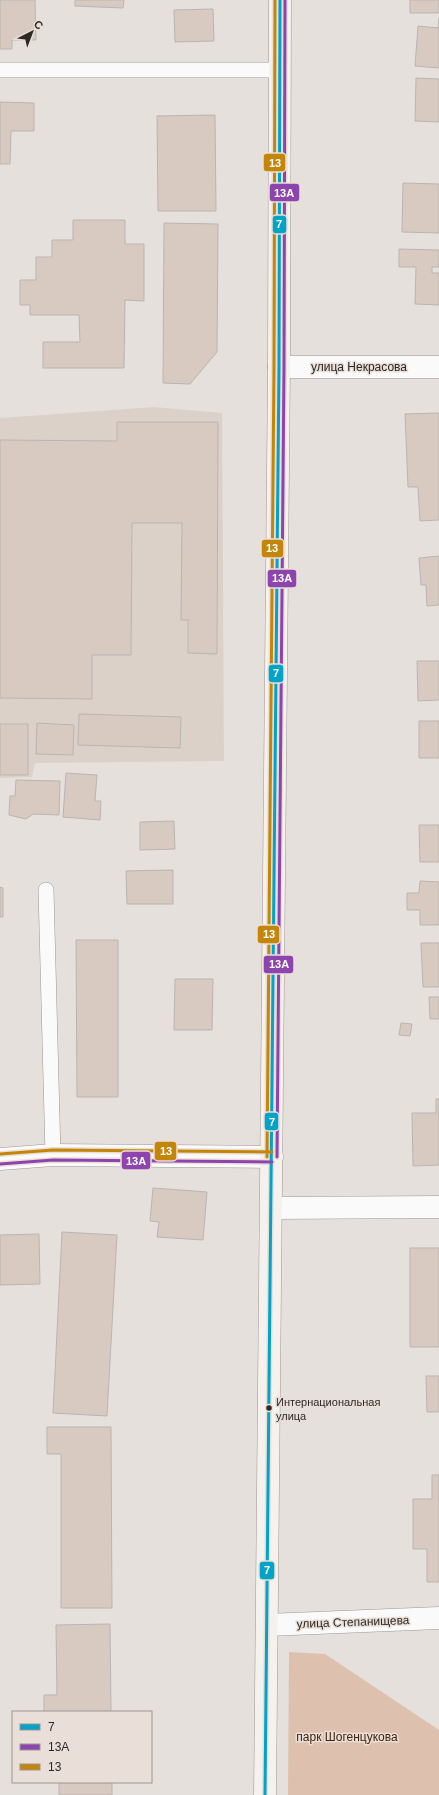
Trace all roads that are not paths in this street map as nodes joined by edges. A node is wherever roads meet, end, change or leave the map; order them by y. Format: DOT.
graph roads {
  1 [pos="280,0"];
  2 [pos="0,70"];
  3 [pos="280,70"];
  4 [pos="279,367"];
  5 [pos="439,367"];
  6 [pos="46,890"];
  7 [pos="53,1155"];
  8 [pos="272,1156"];
  9 [pos="0,1158"];
  10 [pos="439,1207"];
  11 [pos="272,1208"];
  12 [pos="439,1618"];
  13 [pos="267,1625"];
  14 [pos="265,1795"];
  1 -- 3 [label="street"];
  2 -- 3 [label="lane"];
  3 -- 4 [label="street"];
  4 -- 5 [label="street, улица Некрасова"];
  4 -- 8 [label="street"];
  6 -- 7 [label="lane"];
  7 -- 8 [label="street"];
  7 -- 9 [label="street"];
  8 -- 11 [label="street"];
  10 -- 11 [label="street"];
  11 -- 13 [label="street"];
  12 -- 13 [label="street, улица Степанищева"];
  13 -- 14 [label="street"];
}
